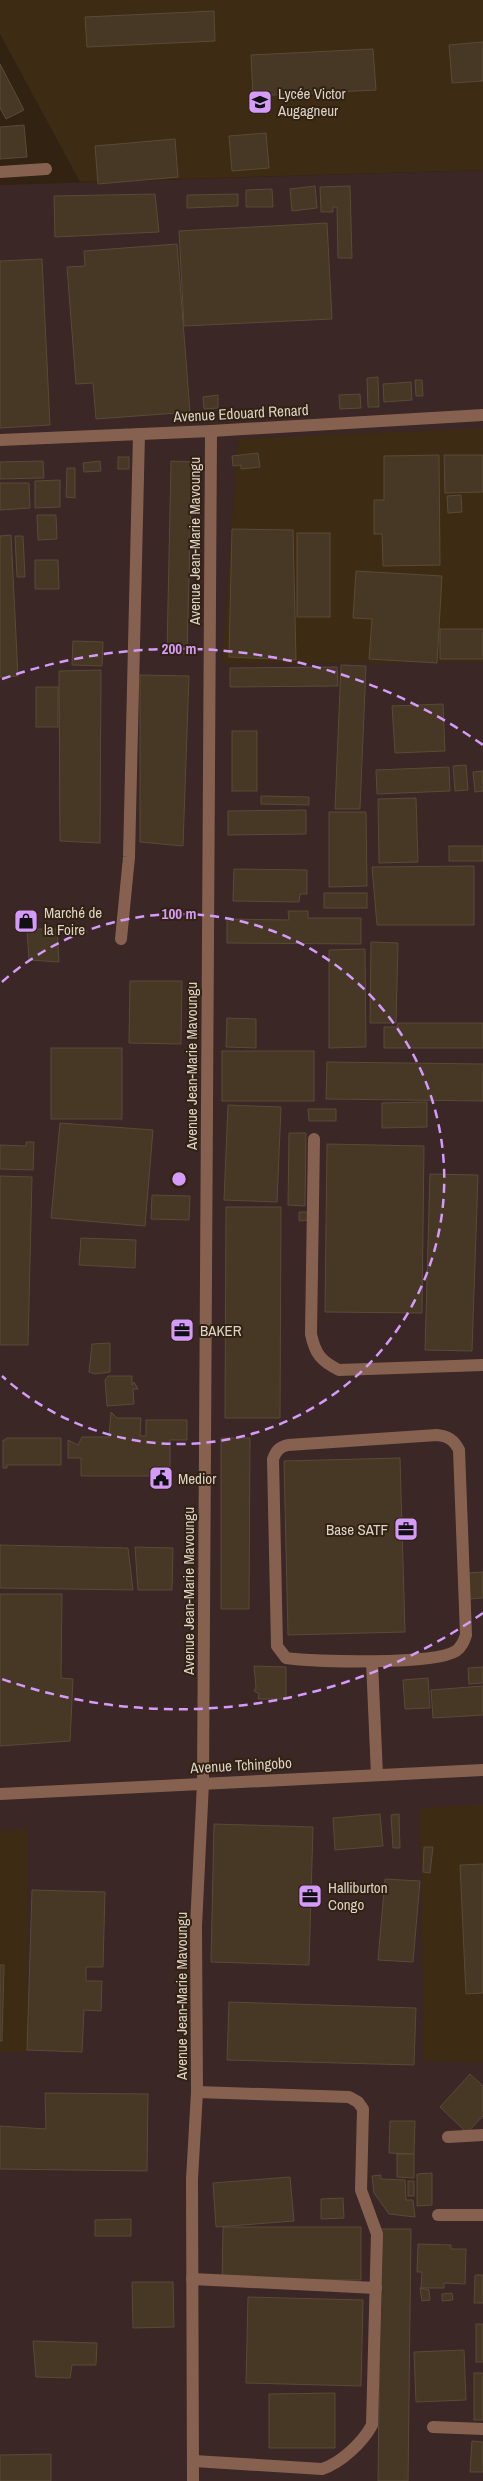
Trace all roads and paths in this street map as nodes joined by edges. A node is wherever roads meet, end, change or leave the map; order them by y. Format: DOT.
graph roads {
  1 [pos="46,169"];
  2 [pos="0,172"];
  3 [pos="483,415"];
  4 [pos="211,431"];
  5 [pos="139,434"];
  6 [pos="0,440"];
  7 [pos="121,939"];
  8 [pos="314,1139"];
  9 [pos="483,1365"];
  10 [pos="372,1662"];
  11 [pos="483,1770"];
  12 [pos="377,1776"];
  13 [pos="204,1783"];
  14 [pos="0,1794"];
  15 [pos="197,2092"];
  16 [pos="483,2135"];
  17 [pos="448,2137"];
  18 [pos="438,2215"];
  19 [pos="483,2215"];
  20 [pos="192,2279"];
  21 [pos="376,2288"];
  22 [pos="432,2427"];
  23 [pos="483,2429"];
  24 [pos="194,2461"];
  25 [pos="193,2481"];
  1 -- 2 [label="street"];
  3 -- 4 [label="street, Avenue Edouard Renard"];
  4 -- 5 [label="street, Avenue Edouard Renard"];
  4 -- 13 [label="street, Avenue Jean-Marie Mavoungu"];
  5 -- 6 [label="street, Avenue Edouard Renard"];
  5 -- 7 [label="street"];
  8 -- 9 [label="street"];
  10 -- 10 [label="street"];
  10 -- 12 [label="street"];
  11 -- 12 [label="street, Avenue Tchingobo"];
  12 -- 13 [label="street, Avenue Tchingobo"];
  13 -- 14 [label="street, Avenue Tchingobo"];
  13 -- 15 [label="street, Avenue Jean-Marie Mavoungu"];
  15 -- 20 [label="street, Avenue Jean-Marie Mavoungu"];
  15 -- 21 [label="street"];
  16 -- 17 [label="street"];
  18 -- 19 [label="street"];
  20 -- 21 [label="street"];
  20 -- 24 [label="street, Avenue Jean-Marie Mavoungu"];
  21 -- 24 [label="street"];
  22 -- 23 [label="street"];
  24 -- 25 [label="street, Avenue Jean-Marie Mavoungu"];
}
